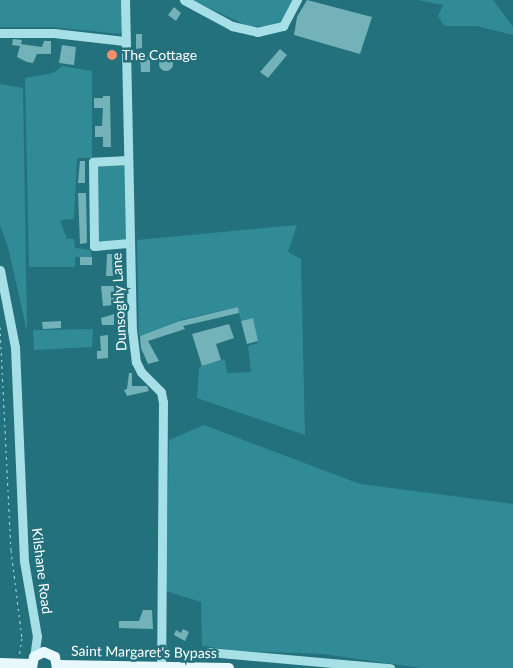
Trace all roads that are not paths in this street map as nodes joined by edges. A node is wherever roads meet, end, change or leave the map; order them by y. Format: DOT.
graph roads {
  1 [pos="124,0"];
  2 [pos="184,0"];
  3 [pos="297,0"];
  4 [pos="0,33"];
  5 [pos="125,41"];
  6 [pos="128,160"];
  7 [pos="130,243"];
  8 [pos="0,270"];
  9 [pos="37,636"];
  10 [pos="209,652"];
  11 [pos="48,653"];
  12 [pos="5,663"];
  13 [pos="32,663"];
  14 [pos="161,665"];
  15 [pos="58,666"];
  16 [pos="229,668"];
  17 [pos="390,668"];
  1 -- 5 [label="street, Dunsoghly Lane"];
  2 -- 3 [label="street"];
  4 -- 5 [label="street"];
  5 -- 6 [label="street, Dunsoghly Lane"];
  6 -- 7 [label="street, Dunsoghly Lane"];
  6 -- 7 [label="street"];
  7 -- 14 [label="street, Dunsoghly Lane"];
  8 -- 9 [label="street, Kilshane Road"];
  9 -- 11 [label="street, Kilshane Road"];
  9 -- 13 [label="street, Kilshane Road"];
  10 -- 17 [label="street"];
  11 -- 13 [label="main road"];
  11 -- 15 [label="main road"];
  12 -- 13 [label="main road"];
  14 -- 15 [label="main road, Saint Margaret's Bypass"];
  14 -- 16 [label="main road, Saint Margaret's Bypass"];
}
